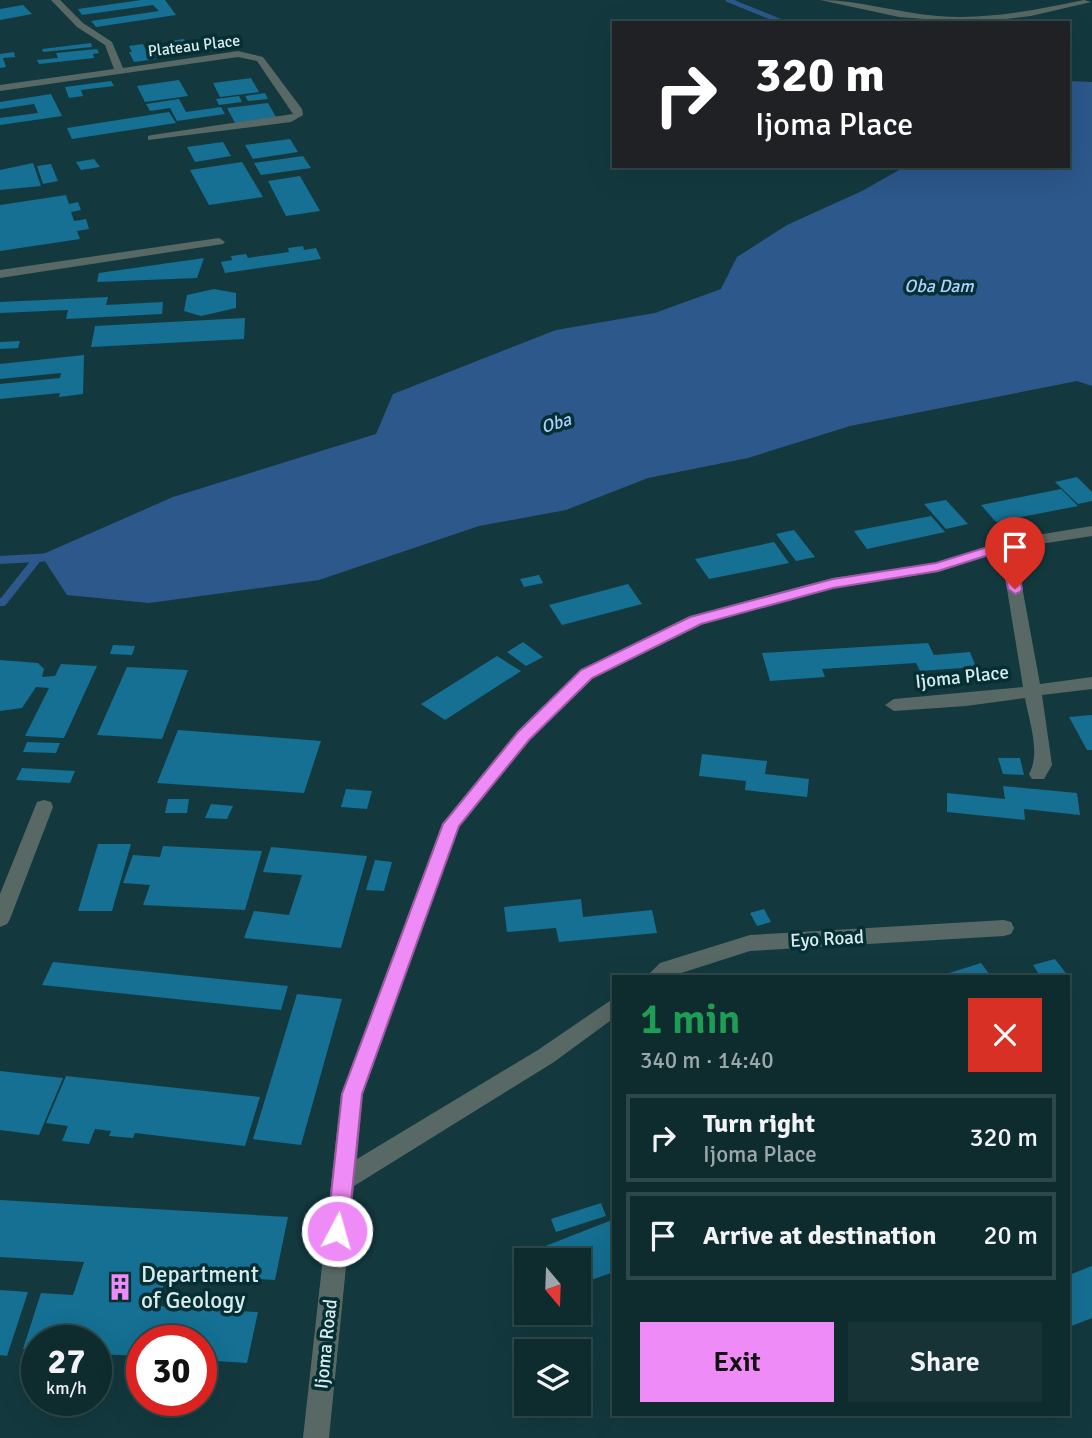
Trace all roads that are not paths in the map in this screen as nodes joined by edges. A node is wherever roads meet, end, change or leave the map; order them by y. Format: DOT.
graph roads {
  1 [pos="55,0"];
  2 [pos="824,0"];
  3 [pos="1087,1"];
  4 [pos="120,71"];
  5 [pos="0,88"];
  6 [pos="152,138"];
  7 [pos="219,242"];
  8 [pos="0,274"];
  9 [pos="1092,531"];
  10 [pos="1007,545"];
  11 [pos="1092,683"];
  12 [pos="1035,691"];
  13 [pos="894,705"];
  14 [pos="1038,774"];
  15 [pos="44,807"];
  16 [pos="0,919"];
  17 [pos="1004,928"];
  18 [pos="658,975"];
  19 [pos="612,1008"];
  20 [pos="343,1180"];
  21 [pos="316,1438"];
  1 -- 4 [label="street"];
  2 -- 3 [label="street"];
  4 -- 5 [label="street, Plateau Place"];
  4 -- 6 [label="street, Plateau Place"];
  7 -- 8 [label="street"];
  9 -- 10 [label="street, Ijoma Road"];
  10 -- 12 [label="street, Ijoma Place"];
  10 -- 20 [label="street, Ijoma Road"];
  11 -- 12 [label="street, Ijoma Place"];
  12 -- 13 [label="street, Ijoma Place"];
  12 -- 14 [label="street, Ijoma Place"];
  15 -- 16 [label="street"];
  17 -- 18 [label="street, Eyo Road"];
  19 -- 20 [label="street"];
  20 -- 21 [label="street, Ijoma Road"];
}
